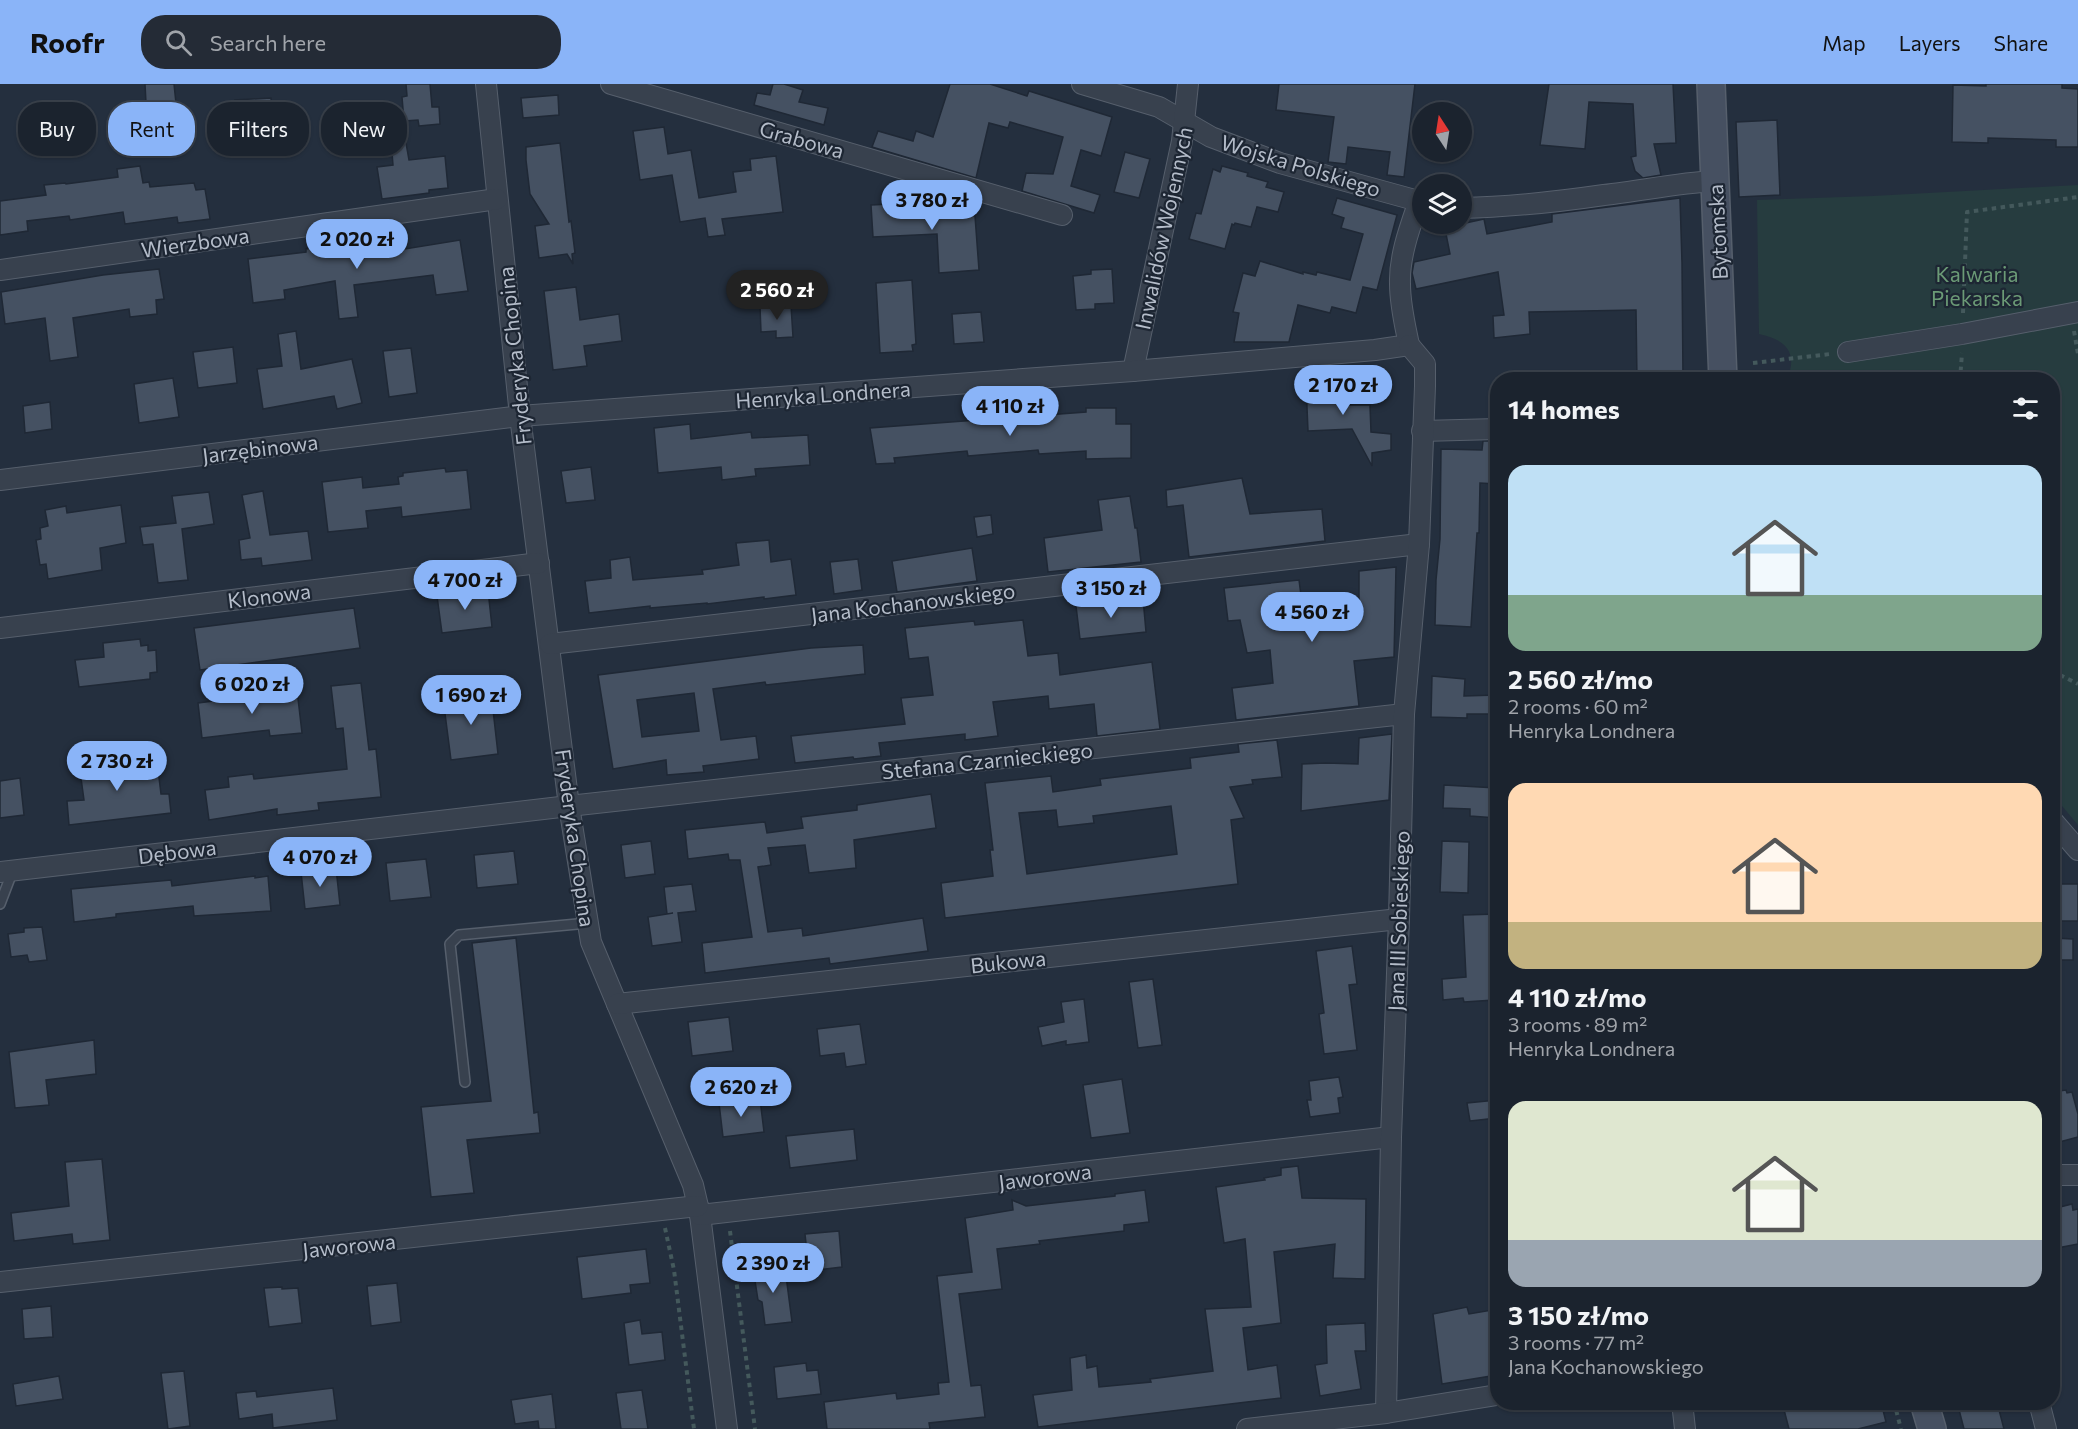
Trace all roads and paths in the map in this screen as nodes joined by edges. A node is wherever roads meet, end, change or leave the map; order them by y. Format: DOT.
graph roads {
  1 [pos="486,84"];
  2 [pos="611,84"];
  3 [pos="1082,84"];
  4 [pos="1188,84"];
  5 [pos="1711,84"];
  6 [pos="1185,122"];
  7 [pos="1714,181"];
  8 [pos="2078,197"];
  9 [pos="497,199"];
  10 [pos="1412,200"];
  11 [pos="1472,208"];
  12 [pos="1062,215"];
  13 [pos="1412,223"];
  14 [pos="0,270"];
  15 [pos="2078,312"];
  16 [pos="1962,334"];
  17 [pos="1409,345"];
  18 [pos="1848,352"];
  19 [pos="1753,363"];
  20 [pos="1133,371"];
  21 [pos="1723,372"];
  22 [pos="519,416"];
  23 [pos="1490,429"];
  24 [pos="1422,431"];
  25 [pos="0,480"];
  26 [pos="1419,544"];
  27 [pos="539,563"];
  28 [pos="0,628"];
  29 [pos="550,644"];
  30 [pos="2060,675"];
  31 [pos="2078,684"];
  32 [pos="1404,714"];
  33 [pos="569,806"];
  34 [pos="2060,829"];
  35 [pos="2078,850"];
  36 [pos="7,871"];
  37 [pos="0,904"];
  38 [pos="1399,919"];
  39 [pos="588,923"];
  40 [pos="617,1004"];
  41 [pos="465,1082"];
  42 [pos="1391,1137"];
  43 [pos="2060,1175"];
  44 [pos="2078,1175"];
  45 [pos="662,1210"];
  46 [pos="699,1211"];
  47 [pos="728,1212"];
  48 [pos="0,1282"];
  49 [pos="1490,1396"];
  50 [pos="1683,1410"];
  51 [pos="1896,1410"];
  52 [pos="1926,1410"];
  53 [pos="2041,1410"];
  54 [pos="1386,1413"];
  55 [pos="694,1429"];
  56 [pos="727,1429"];
  57 [pos="755,1429"];
  58 [pos="1247,1429"];
  59 [pos="1685,1429"];
  60 [pos="1901,1429"];
  61 [pos="1932,1429"];
  62 [pos="2046,1429"];
  1 -- 9 [label="street, Fryderyka Chopina"];
  2 -- 12 [label="street, Grabowa"];
  3 -- 6 [label="street, Wojska Polskiego"];
  4 -- 6 [label="street, Inwalidów Wojennych"];
  5 -- 7 [label="street, Bytomska"];
  6 -- 10 [label="street, Wojska Polskiego"];
  6 -- 20 [label="street, Inwalidów Wojennych"];
  7 -- 11 [label="street"];
  7 -- 21 [label="street, Bytomska"];
  8 -- 16 [label="path"];
  9 -- 14 [label="street, Wierzbowa"];
  9 -- 22 [label="street, Fryderyka Chopina"];
  13 -- 17 [label="street"];
  15 -- 16 [label="street"];
  16 -- 18 [label="street"];
  17 -- 20 [label="street, Henryka Londnera"];
  17 -- 24 [label="street, Jana III Sobieskiego"];
  18 -- 19 [label="path"];
  20 -- 22 [label="street, Henryka Londnera"];
  22 -- 25 [label="street, Jarzębinowa"];
  22 -- 27 [label="street, Fryderyka Chopina"];
  23 -- 24 [label="street"];
  24 -- 26 [label="street, Jana III Sobieskiego"];
  26 -- 29 [label="street, Jana Kochanowskiego"];
  26 -- 32 [label="street, Jana III Sobieskiego"];
  27 -- 28 [label="street, Klonowa"];
  27 -- 29 [label="street, Fryderyka Chopina"];
  29 -- 33 [label="street, Fryderyka Chopina"];
  30 -- 31 [label="path"];
  32 -- 33 [label="street, Stefana Czarnieckiego"];
  32 -- 38 [label="street, Jana III Sobieskiego"];
  33 -- 36 [label="street, Dębowa"];
  33 -- 39 [label="street, Fryderyka Chopina"];
  34 -- 35 [label="street"];
  36 -- 37 [label="lane"];
  38 -- 40 [label="street, Bukowa"];
  38 -- 42 [label="street, Jana III Sobieskiego"];
  39 -- 40 [label="street, Fryderyka Chopina"];
  39 -- 41 [label="lane"];
  40 -- 46 [label="street, Fryderyka Chopina"];
  42 -- 47 [label="street, Jaworowa"];
  42 -- 54 [label="street, Jana III Sobieskiego"];
  43 -- 44 [label="street"];
  45 -- 46 [label="street, Jaworowa"];
  45 -- 48 [label="street, Jaworowa"];
  45 -- 55 [label="path"];
  46 -- 47 [label="street, Jaworowa"];
  46 -- 56 [label="street, Fryderyka Chopina"];
  47 -- 57 [label="path"];
  49 -- 54 [label="street"];
  50 -- 59 [label="street"];
  51 -- 60 [label="path"];
  52 -- 61 [label="street"];
  53 -- 62 [label="street"];
  54 -- 58 [label="street"];
}
